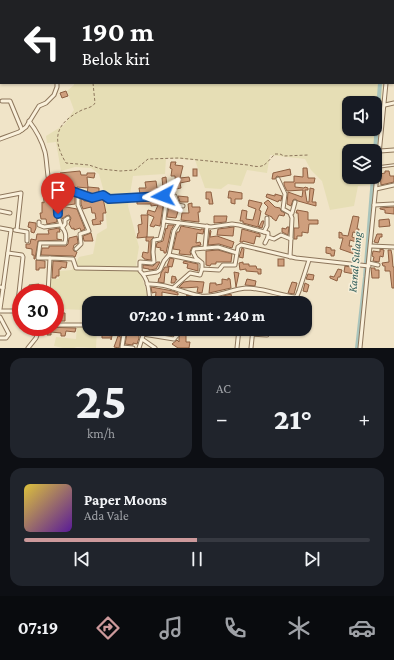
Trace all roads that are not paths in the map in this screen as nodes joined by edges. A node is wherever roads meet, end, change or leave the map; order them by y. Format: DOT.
graph roads {
  1 [pos="57,84"];
  2 [pos="386,84"];
  3 [pos="2,102"];
  4 [pos="394,103"];
  5 [pos="385,105"];
  6 [pos="29,121"];
  7 [pos="22,130"];
  8 [pos="0,139"];
  9 [pos="381,144"];
  10 [pos="394,150"];
  11 [pos="382,151"];
  12 [pos="394,165"];
  13 [pos="382,166"];
  14 [pos="278,179"];
  15 [pos="376,184"];
  16 [pos="394,185"];
  17 [pos="376,189"];
  18 [pos="57,193"];
  19 [pos="78,194"];
  20 [pos="167,196"];
  21 [pos="0,197"];
  22 [pos="295,202"];
  23 [pos="393,204"];
  24 [pos="374,205"];
  25 [pos="183,206"];
  26 [pos="0,212"];
  27 [pos="10,213"];
  28 [pos="291,214"];
  29 [pos="68,218"];
  30 [pos="266,218"];
  31 [pos="164,221"];
  32 [pos="39,222"];
  33 [pos="179,224"];
  34 [pos="61,226"];
  35 [pos="207,226"];
  36 [pos="0,228"];
  37 [pos="11,230"];
  38 [pos="17,230"];
  39 [pos="264,232"];
  40 [pos="268,237"];
  41 [pos="291,239"];
  42 [pos="27,241"];
  43 [pos="265,243"];
  44 [pos="371,246"];
  45 [pos="394,247"];
  46 [pos="205,248"];
  47 [pos="76,249"];
  48 [pos="237,253"];
  49 [pos="8,254"];
  50 [pos="169,255"];
  51 [pos="290,257"];
  52 [pos="50,258"];
  53 [pos="309,260"];
  54 [pos="199,261"];
  55 [pos="367,265"];
  56 [pos="378,265"];
  57 [pos="140,269"];
  58 [pos="202,269"];
  59 [pos="144,274"];
  60 [pos="20,284"];
  61 [pos="49,284"];
  62 [pos="147,284"];
  63 [pos="1,287"];
  64 [pos="173,288"];
  65 [pos="149,296"];
  66 [pos="0,310"];
  67 [pos="12,311"];
  68 [pos="0,316"];
  69 [pos="64,325"];
  70 [pos="82,325"];
  71 [pos="37,336"];
  72 [pos="124,336"];
  73 [pos="143,336"];
  74 [pos="156,336"];
  75 [pos="177,336"];
  76 [pos="238,336"];
  77 [pos="252,336"];
  78 [pos="0,338"];
  79 [pos="142,340"];
  80 [pos="28,348"];
  81 [pos="133,348"];
  82 [pos="139,348"];
  83 [pos="155,348"];
  84 [pos="237,348"];
  85 [pos="251,348"];
  86 [pos="360,348"];
  1 -- 6 [label="street"];
  2 -- 5 [label="street"];
  3 -- 7 [label="street"];
  4 -- 5 [label="street"];
  5 -- 9 [label="street"];
  6 -- 7 [label="street"];
  6 -- 18 [label="street"];
  7 -- 8 [label="street"];
  10 -- 11 [label="street"];
  12 -- 13 [label="lane"];
  14 -- 28 [label="street"];
  15 -- 17 [label="street"];
  16 -- 17 [label="street"];
  17 -- 24 [label="street"];
  18 -- 19 [label="street"];
  18 -- 34 [label="street"];
  19 -- 20 [label="street"];
  19 -- 47 [label="street"];
  20 -- 25 [label="street"];
  20 -- 31 [label="street"];
  21 -- 38 [label="street"];
  22 -- 28 [label="street"];
  23 -- 24 [label="street"];
  24 -- 44 [label="street"];
  26 -- 27 [label="street"];
  28 -- 41 [label="street"];
  29 -- 34 [label="street"];
  30 -- 39 [label="street"];
  31 -- 33 [label="street"];
  31 -- 57 [label="street"];
  32 -- 34 [label="street"];
  33 -- 35 [label="street"];
  33 -- 50 [label="street"];
  34 -- 52 [label="street"];
  35 -- 39 [label="street"];
  35 -- 46 [label="street"];
  36 -- 37 [label="street"];
  37 -- 38 [label="street"];
  37 -- 49 [label="street"];
  38 -- 42 [label="street"];
  39 -- 40 [label="street"];
  40 -- 41 [label="street"];
  40 -- 43 [label="street"];
  41 -- 51 [label="street"];
  44 -- 45 [label="street"];
  44 -- 55 [label="street"];
  46 -- 48 [label="street"];
  46 -- 54 [label="street"];
  48 -- 51 [label="street"];
  48 -- 58 [label="street"];
  49 -- 60 [label="street"];
  49 -- 63 [label="street"];
  50 -- 54 [label="street"];
  50 -- 59 [label="street"];
  51 -- 53 [label="street"];
  52 -- 57 [label="street"];
  52 -- 61 [label="street"];
  53 -- 55 [label="street"];
  53 -- 64 [label="street"];
  54 -- 58 [label="street"];
  55 -- 56 [label="street"];
  55 -- 86 [label="street"];
  57 -- 59 [label="street"];
  58 -- 64 [label="street"];
  59 -- 62 [label="street"];
  62 -- 64 [label="street"];
  62 -- 65 [label="street"];
  63 -- 66 [label="street"];
  66 -- 67 [label="street"];
  68 -- 78 [label="street"];
  69 -- 70 [label="street"];
  71 -- 80 [label="street"];
  72 -- 81 [label="street"];
  73 -- 79 [label="street"];
  74 -- 75 [label="street"];
  76 -- 84 [label="street"];
  77 -- 85 [label="street"];
  79 -- 82 [label="street"];
  79 -- 83 [label="street"];
}
